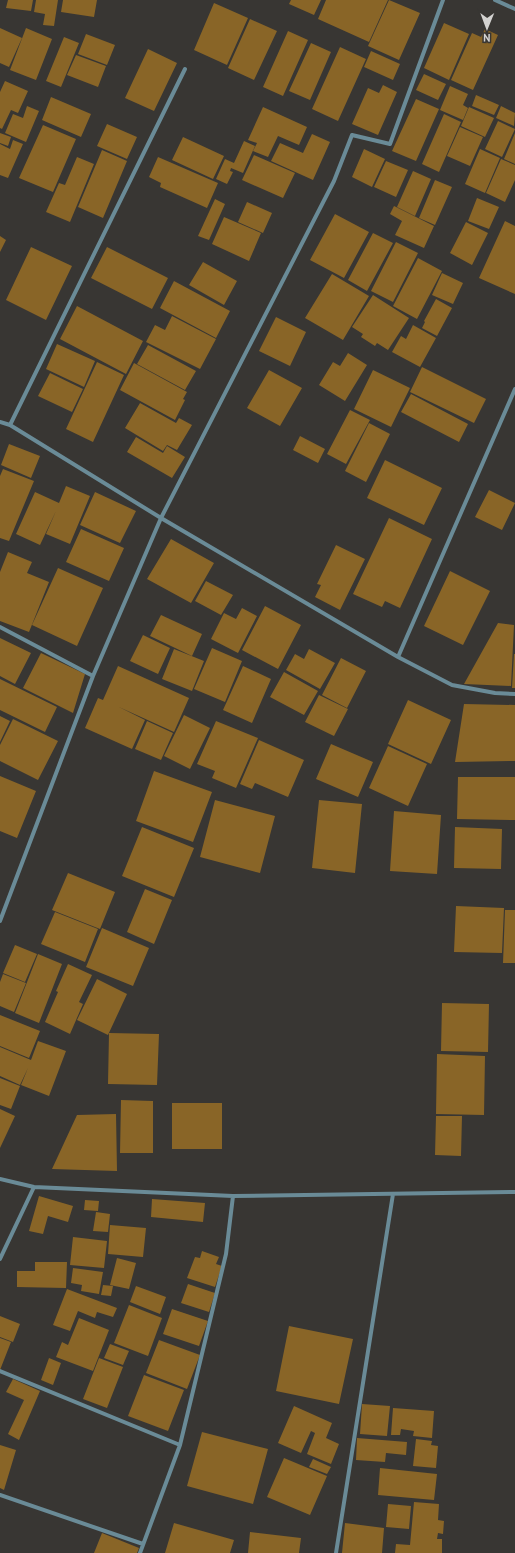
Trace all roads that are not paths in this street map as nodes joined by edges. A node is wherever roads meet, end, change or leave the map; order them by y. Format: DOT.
graph roads {
  1 [pos="443,0"];
  2 [pos="495,0"];
  3 [pos="515,9"];
  4 [pos="186,69"];
  5 [pos="515,389"];
  6 [pos="0,422"];
  7 [pos="10,425"];
  8 [pos="161,518"];
  9 [pos="0,627"];
  10 [pos="398,657"];
  11 [pos="92,676"];
  12 [pos="515,694"];
  13 [pos="0,921"];
  14 [pos="0,1179"];
  15 [pos="34,1187"];
  16 [pos="515,1192"];
  17 [pos="393,1194"];
  18 [pos="233,1196"];
  19 [pos="0,1258"];
  20 [pos="0,1371"];
  21 [pos="180,1445"];
  22 [pos="0,1495"];
  23 [pos="143,1544"];
  24 [pos="140,1553"];
  25 [pos="336,1553"];
  1 -- 8 [label="street"];
  2 -- 3 [label="street"];
  4 -- 7 [label="street"];
  5 -- 10 [label="street"];
  6 -- 7 [label="street"];
  7 -- 8 [label="street"];
  8 -- 10 [label="street"];
  8 -- 11 [label="street"];
  9 -- 11 [label="street"];
  10 -- 12 [label="street"];
  11 -- 13 [label="street"];
  14 -- 15 [label="street"];
  15 -- 18 [label="street"];
  15 -- 19 [label="street"];
  16 -- 17 [label="street"];
  17 -- 18 [label="street"];
  17 -- 25 [label="street"];
  18 -- 21 [label="street"];
  20 -- 21 [label="street"];
  21 -- 23 [label="street"];
  22 -- 23 [label="street"];
  23 -- 24 [label="street"];
}
